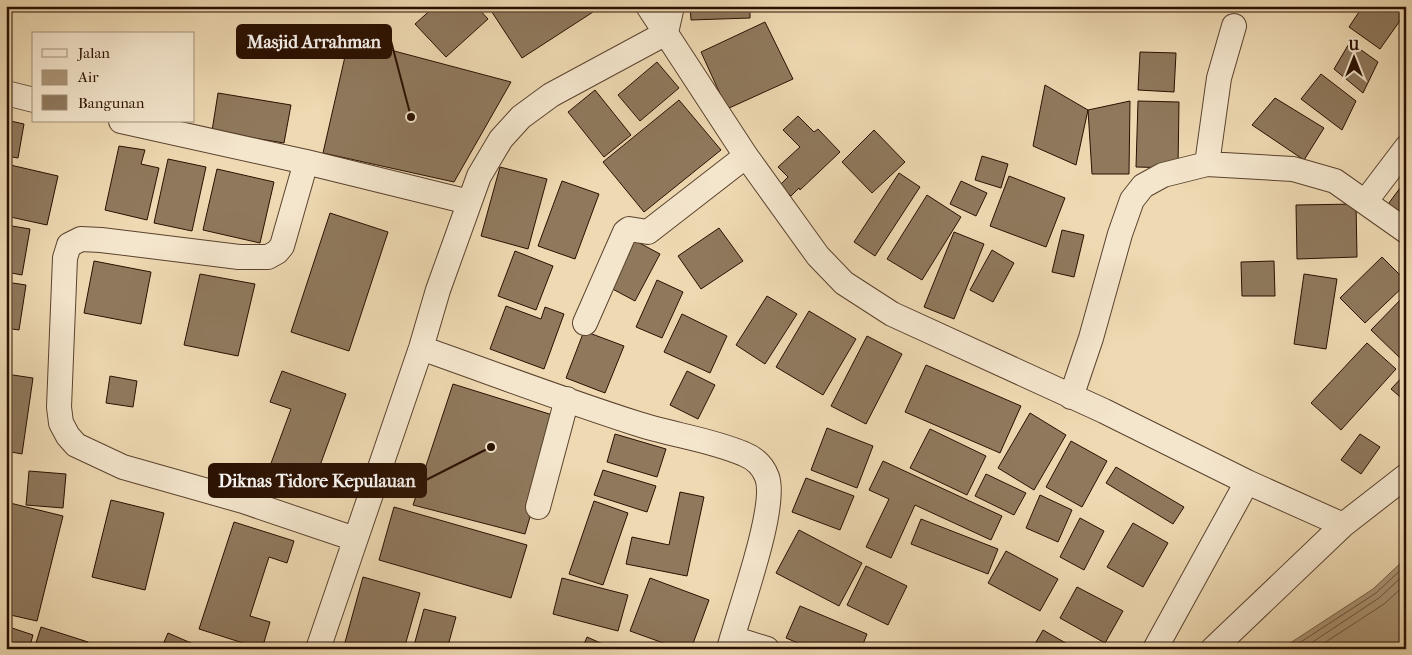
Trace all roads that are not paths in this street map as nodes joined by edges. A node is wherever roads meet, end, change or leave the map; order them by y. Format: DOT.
graph roads {
  1 [pos="648,6"];
  2 [pos="672,6"];
  3 [pos="1234,26"];
  4 [pos="666,33"];
  5 [pos="6,93"];
  6 [pos="32,100"];
  7 [pos="126,122"];
  8 [pos="1406,148"];
  9 [pos="746,156"];
  10 [pos="306,162"];
  11 [pos="1207,164"];
  12 [pos="469,202"];
  13 [pos="1365,202"];
  14 [pos="1406,231"];
  15 [pos="585,324"];
  16 [pos="421,348"];
  17 [pos="1071,396"];
  18 [pos="566,399"];
  19 [pos="1406,476"];
  20 [pos="1247,482"];
  21 [pos="538,507"];
  22 [pos="1343,525"];
  23 [pos="355,539"];
  24 [pos="730,643"];
  25 [pos="318,649"];
  26 [pos="767,649"];
  27 [pos="1155,649"];
  28 [pos="1213,649"];
  1 -- 4 [label="street"];
  2 -- 4 [label="street"];
  3 -- 11 [label="street"];
  4 -- 9 [label="street"];
  4 -- 12 [label="street"];
  5 -- 6 [label="street"];
  7 -- 10 [label="street"];
  8 -- 13 [label="street"];
  9 -- 15 [label="street"];
  9 -- 17 [label="street"];
  10 -- 12 [label="street"];
  10 -- 23 [label="street"];
  11 -- 13 [label="street"];
  11 -- 17 [label="street"];
  12 -- 16 [label="street"];
  13 -- 14 [label="street"];
  16 -- 18 [label="street"];
  16 -- 23 [label="street"];
  17 -- 20 [label="street"];
  18 -- 21 [label="street"];
  18 -- 24 [label="street"];
  19 -- 22 [label="street"];
  20 -- 22 [label="street"];
  20 -- 27 [label="street"];
  22 -- 28 [label="street"];
  23 -- 25 [label="street"];
  24 -- 26 [label="street"];
}
